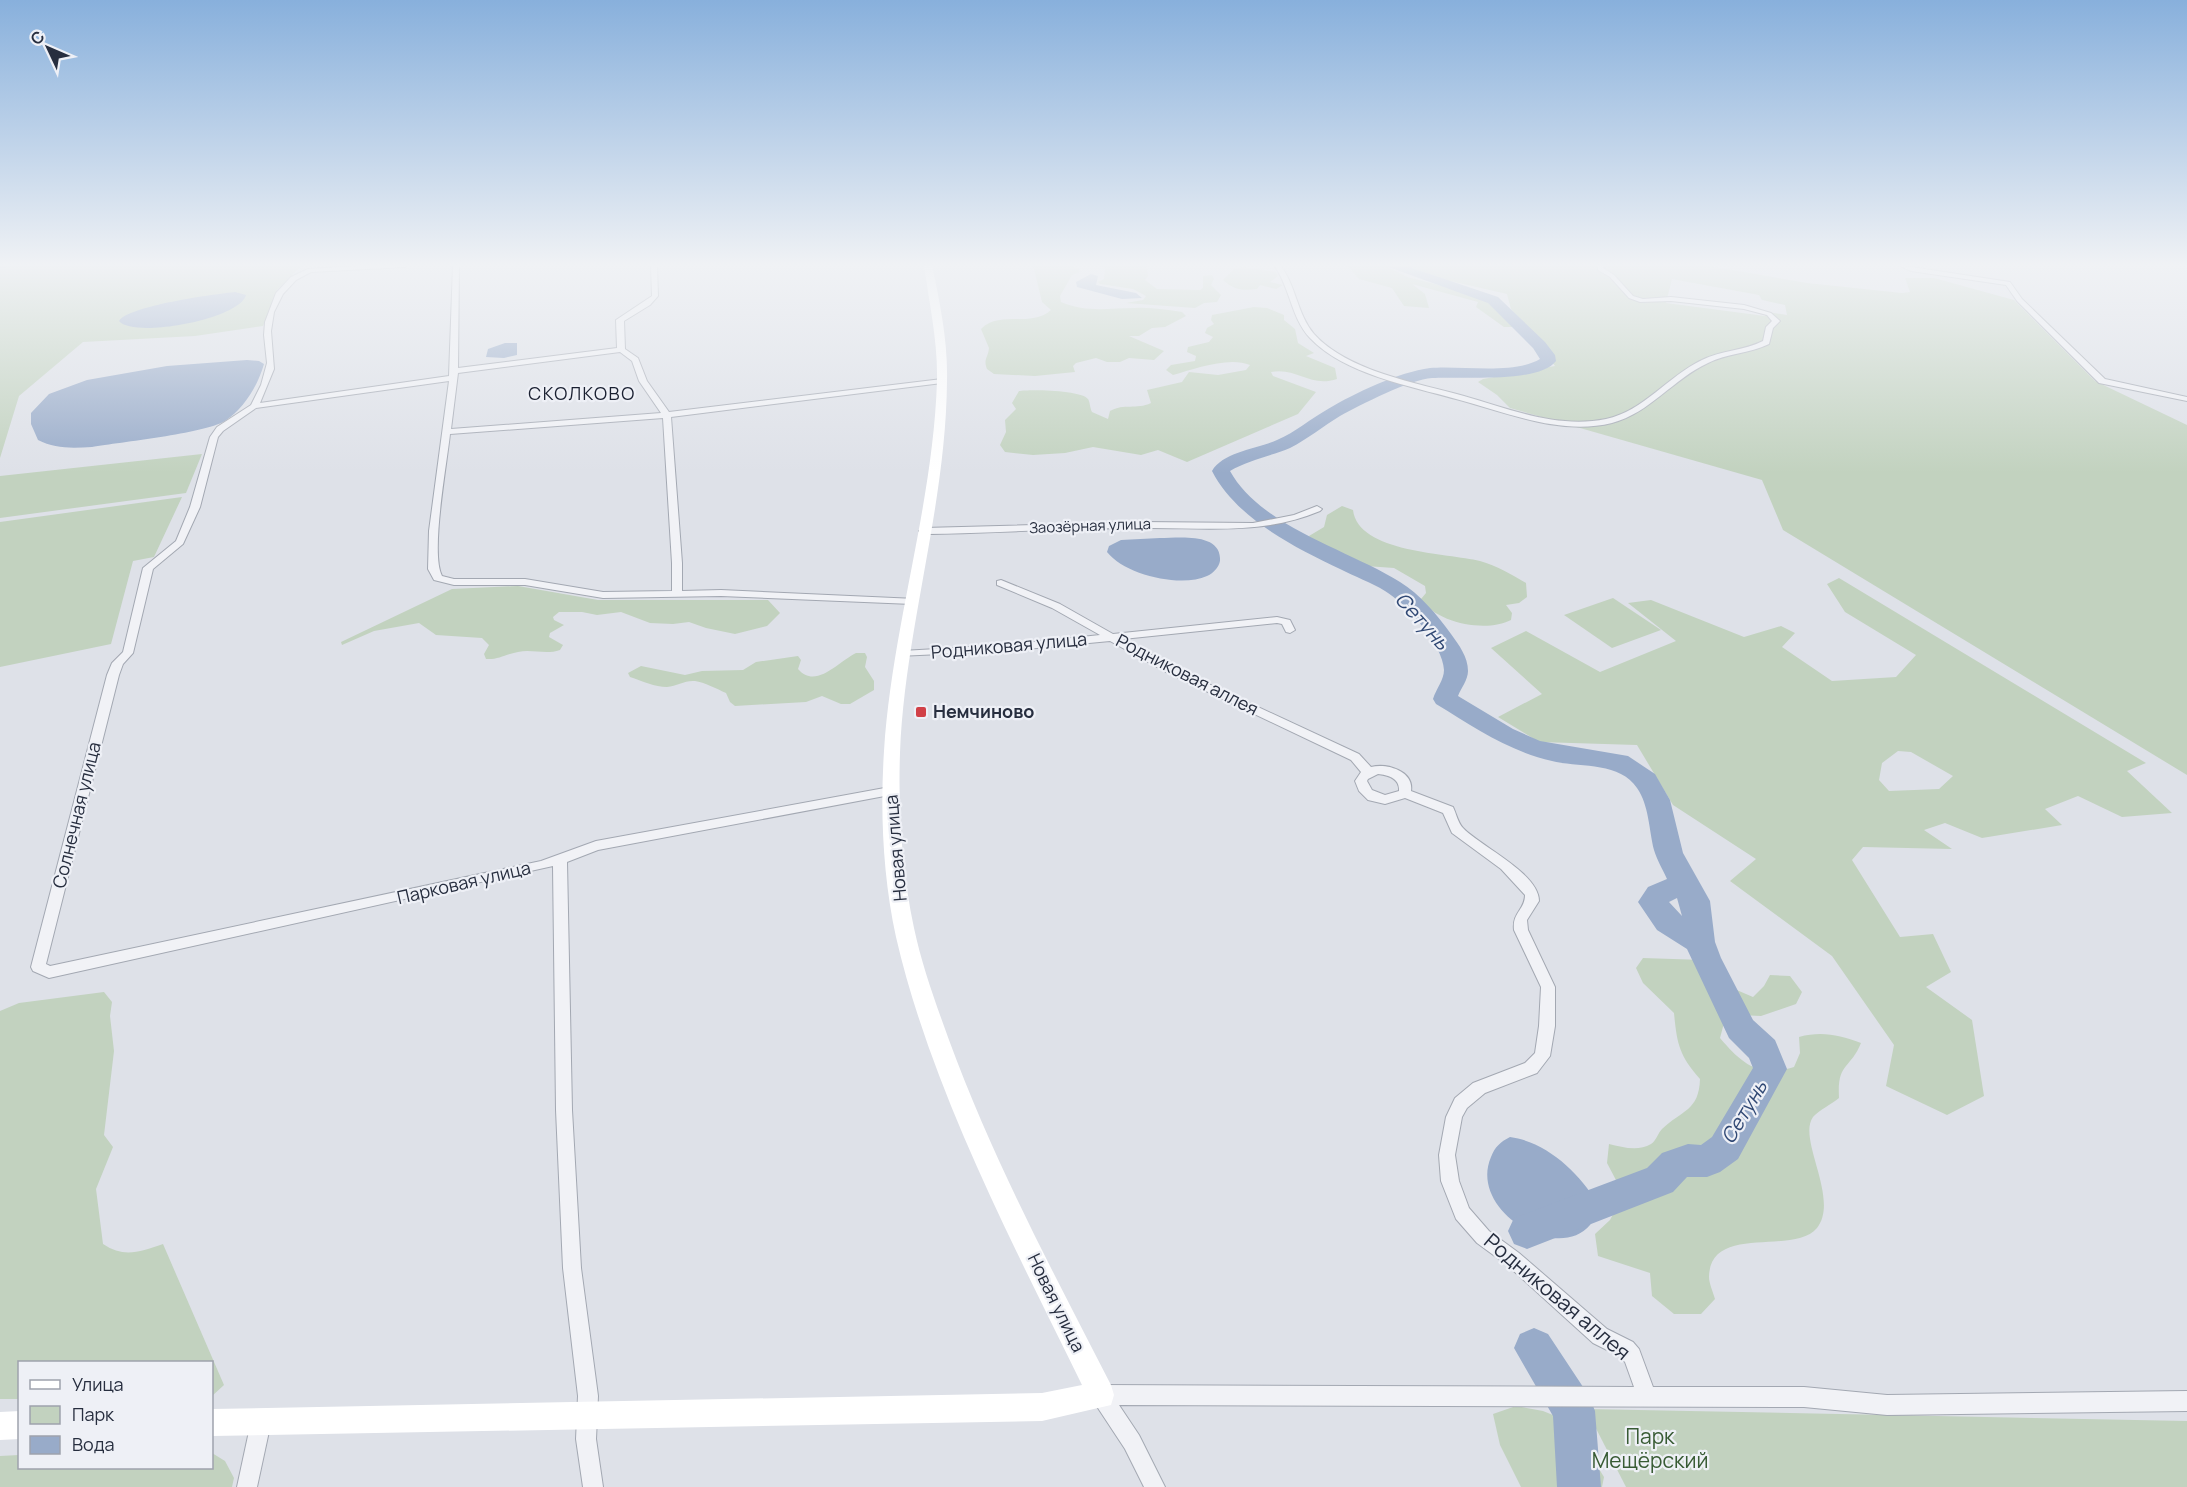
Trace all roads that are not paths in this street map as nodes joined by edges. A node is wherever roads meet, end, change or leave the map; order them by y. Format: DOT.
graph roads {
  1 [pos="268,334"];
  2 [pos="455,334"];
  3 [pos="620,334"];
  4 [pos="939,334"];
  5 [pos="1310,334"];
  6 [pos="1768,334"];
  7 [pos="2054,334"];
  8 [pos="621,350"];
  9 [pos="454,374"];
  10 [pos="942,381"];
  11 [pos="2187,399"];
  12 [pos="254,406"];
  13 [pos="667,415"];
  14 [pos="448,432"];
  15 [pos="1317,509"];
  16 [pos="924,531"];
  17 [pos="1002,583"];
  18 [pos="677,592"];
  19 [pos="912,601"];
  20 [pos="1290,630"];
  21 [pos="1113,637"];
  22 [pos="902,654"];
  23 [pos="1368,772"];
  24 [pos="890,791"];
  25 [pos="1404,793"];
  26 [pos="560,859"];
  27 [pos="38,967"];
  28 [pos="1101,1395"];
  29 [pos="1647,1396"];
  30 [pos="2187,1401"];
  31 [pos="587,1415"];
  32 [pos="261,1422"];
  33 [pos="213,1423"];
  34 [pos="18,1425"];
  35 [pos="0,1426"];
  36 [pos="247,1487"];
  37 [pos="593,1487"];
  38 [pos="1155,1487"];
  1 -- 12 [label="street"];
  2 -- 9 [label="street"];
  3 -- 8 [label="street"];
  4 -- 10 [label="street, Новая улица"];
  5 -- 6 [label="street"];
  7 -- 11 [label="street"];
  8 -- 9 [label="street"];
  8 -- 13 [label="street"];
  9 -- 12 [label="street"];
  9 -- 14 [label="street"];
  10 -- 13 [label="street"];
  10 -- 16 [label="street, Новая улица"];
  12 -- 27 [label="street, Солнечная улица"];
  13 -- 14 [label="street"];
  13 -- 18 [label="street"];
  14 -- 18 [label="street"];
  15 -- 16 [label="street, Заозёрная улица"];
  16 -- 19 [label="street, Новая улица"];
  17 -- 21 [label="street, Родниковая аллея"];
  18 -- 19 [label="street"];
  19 -- 22 [label="street, Новая улица"];
  20 -- 21 [label="street, Родниковая улица"];
  21 -- 22 [label="street, Родниковая улица"];
  21 -- 23 [label="street, Родниковая аллея"];
  22 -- 24 [label="street, Новая улица"];
  23 -- 25 [label="street"];
  23 -- 25 [label="street, Родниковая аллея"];
  24 -- 26 [label="street, Парковая улица"];
  24 -- 28 [label="street, Новая улица"];
  25 -- 29 [label="street, Родниковая аллея"];
  26 -- 27 [label="street, Парковая улица"];
  26 -- 31 [label="street"];
  28 -- 29 [label="street"];
  28 -- 31 [label="street"];
  28 -- 38 [label="street"];
  29 -- 30 [label="street"];
  31 -- 32 [label="street"];
  31 -- 37 [label="street"];
  32 -- 33 [label="street"];
  32 -- 36 [label="street"];
  34 -- 35 [label="street"];
}
